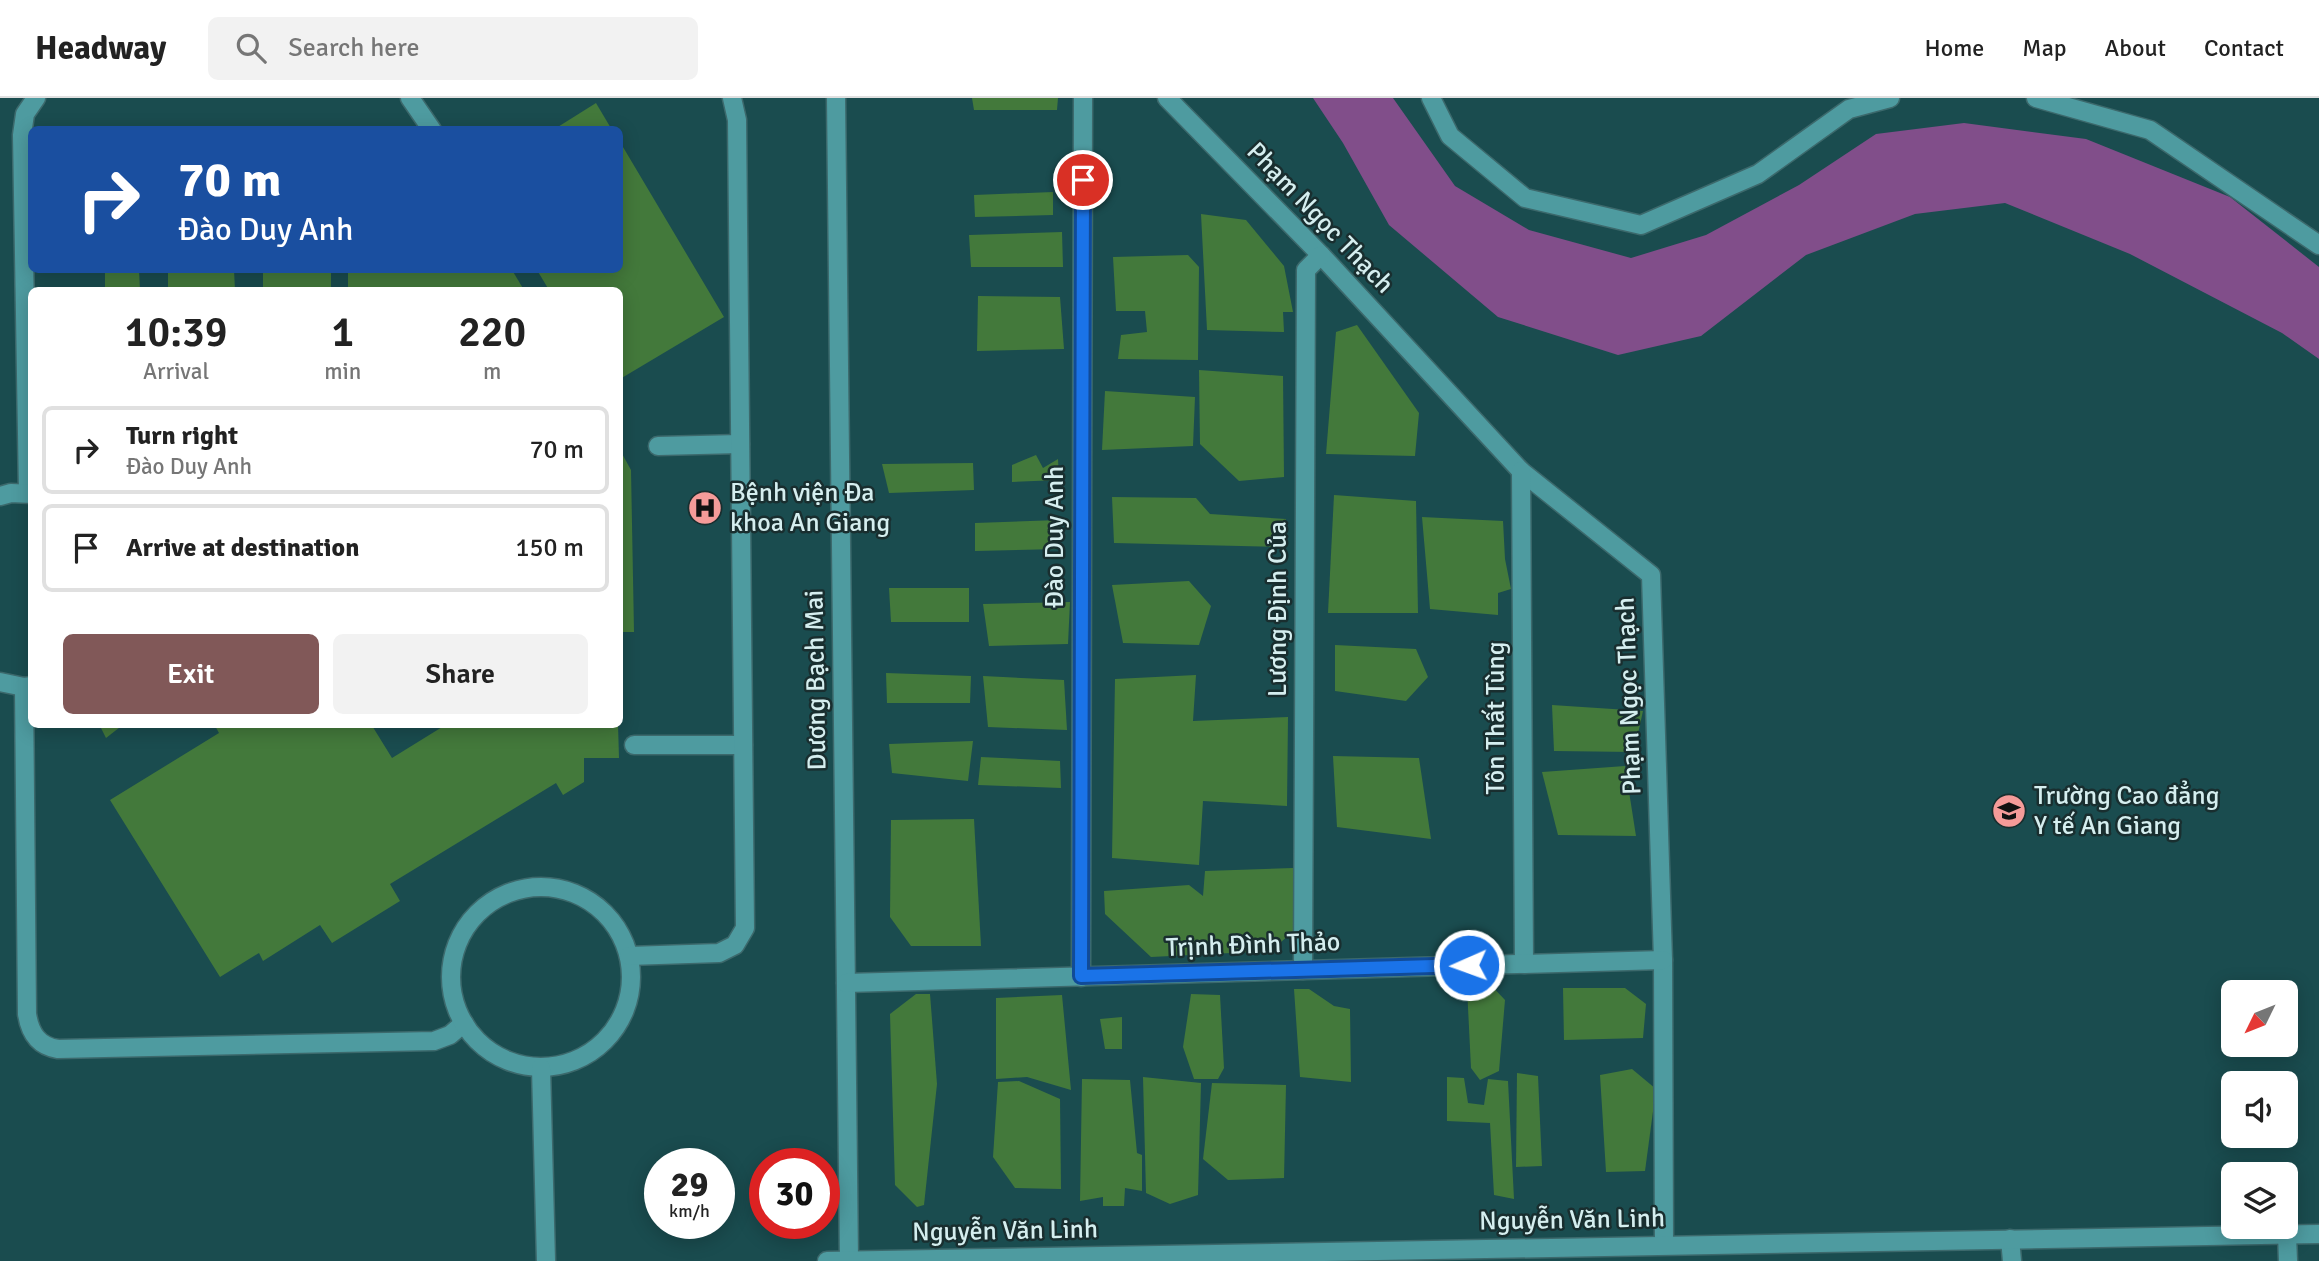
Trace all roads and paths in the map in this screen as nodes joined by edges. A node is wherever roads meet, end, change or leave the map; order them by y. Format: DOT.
graph roads {
  1 [pos="36,98"];
  2 [pos="410,98"];
  3 [pos="732,98"];
  4 [pos="836,98"];
  5 [pos="1083,98"];
  6 [pos="1167,98"];
  7 [pos="1431,98"];
  8 [pos="1890,98"];
  9 [pos="2036,98"];
  10 [pos="429,126"];
  11 [pos="2319,245"];
  12 [pos="1321,255"];
  13 [pos="28,404"];
  14 [pos="740,444"];
  15 [pos="658,446"];
  16 [pos="1521,471"];
  17 [pos="28,494"];
  18 [pos="0,496"];
  19 [pos="0,682"];
  20 [pos="28,686"];
  21 [pos="634,745"];
  22 [pos="743,745"];
  23 [pos="629,956"];
  24 [pos="1663,960"];
  25 [pos="1524,964"];
  26 [pos="1303,970"];
  27 [pos="1081,976"];
  28 [pos="846,984"];
  29 [pos="464,1023"];
  30 [pos="541,1068"];
  31 [pos="2319,1234"];
  32 [pos="2298,1235"];
  33 [pos="2221,1236"];
  34 [pos="2010,1239"];
  35 [pos="2287,1239"];
  36 [pos="1664,1244"];
  37 [pos="546,1261"];
  38 [pos="827,1261"];
  39 [pos="849,1261"];
  40 [pos="2012,1261"];
  41 [pos="2288,1261"];
  1 -- 13 [label="street"];
  2 -- 10 [label="street"];
  3 -- 14 [label="street"];
  4 -- 28 [label="street, Dương Bạch Mai"];
  5 -- 27 [label="street, Đào Duy Anh"];
  6 -- 12 [label="street, Phạm Ngọc Thạch"];
  7 -- 8 [label="street"];
  9 -- 11 [label="street"];
  12 -- 16 [label="street, Phạm Ngọc Thạch"];
  12 -- 26 [label="street, Lương Định Của"];
  14 -- 15 [label="street"];
  14 -- 22 [label="street"];
  16 -- 24 [label="street, Phạm Ngọc Thạch"];
  16 -- 25 [label="street, Tôn Thất Tùng"];
  17 -- 18 [label="street"];
  19 -- 20 [label="street"];
  20 -- 29 [label="street"];
  21 -- 22 [label="street"];
  22 -- 23 [label="street"];
  23 -- 29 [label="street"];
  23 -- 30 [label="street"];
  24 -- 25 [label="street, Trịnh Đình Thảo"];
  24 -- 36 [label="street, Phạm Ngọc Thạch"];
  25 -- 26 [label="street, Trịnh Đình Thảo"];
  26 -- 27 [label="street, Trịnh Đình Thảo"];
  27 -- 28 [label="street, Trịnh Đình Thảo"];
  28 -- 39 [label="street, Dương Bạch Mai"];
  29 -- 30 [label="street"];
  30 -- 37 [label="street"];
  31 -- 32 [label="street, Nguyễn Văn Linh"];
  33 -- 34 [label="street, Nguyễn Văn Linh"];
  34 -- 36 [label="street, Nguyễn Văn Linh"];
  34 -- 40 [label="street"];
  35 -- 41 [label="street"];
  36 -- 39 [label="street, Nguyễn Văn Linh"];
  38 -- 39 [label="street, Nguyễn Văn Linh"];
}
